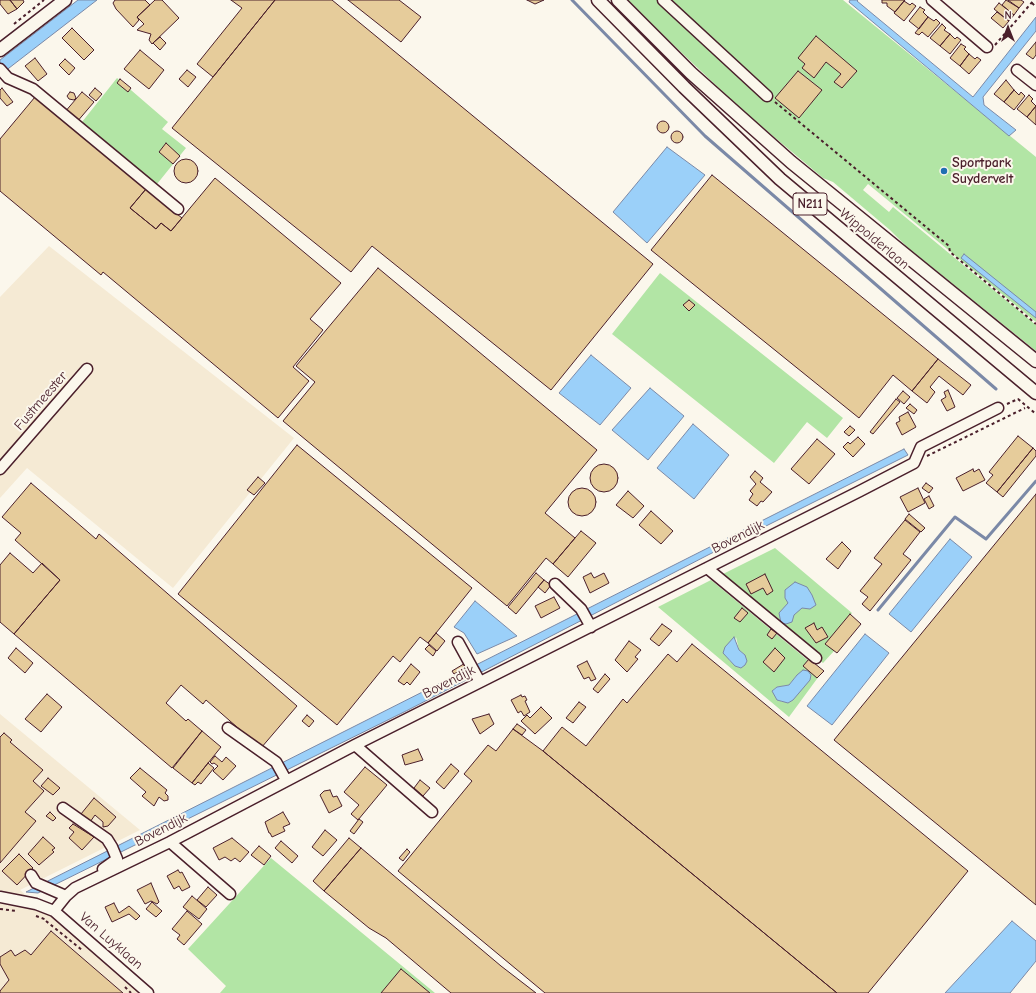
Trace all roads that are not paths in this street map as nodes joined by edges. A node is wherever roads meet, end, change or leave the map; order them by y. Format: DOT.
graph roads {
  1 [pos="65,0"];
  2 [pos="598,0"];
  3 [pos="618,0"];
  4 [pos="663,0"];
  5 [pos="932,0"];
  6 [pos="987,47"];
  7 [pos="0,50"];
  8 [pos="0,69"];
  9 [pos="1017,70"];
  10 [pos="1036,85"];
  11 [pos="767,96"];
  12 [pos="178,209"];
  13 [pos="1036,361"];
  14 [pos="87,369"];
  15 [pos="1036,393"];
  16 [pos="998,408"];
  17 [pos="0,469"];
  18 [pos="707,568"];
  19 [pos="555,584"];
  20 [pos="589,624"];
  21 [pos="458,642"];
  22 [pos="816,658"];
  23 [pos="479,680"];
  24 [pos="228,728"];
  25 [pos="355,745"];
  26 [pos="285,778"];
  27 [pos="64,808"];
  28 [pos="432,812"];
  29 [pos="170,842"];
  30 [pos="34,879"];
  31 [pos="75,888"];
  32 [pos="230,894"];
  33 [pos="66,896"];
  34 [pos="0,898"];
  35 [pos="54,911"];
  36 [pos="148,993"];
  1 -- 7 [label="main road"];
  2 -- 15 [label="main road, Wippolderlaan / N211"];
  3 -- 13 [label="main road, Wippolderlaan / N211"];
  4 -- 11 [label="street"];
  5 -- 6 [label="street"];
  8 -- 12 [label="street"];
  9 -- 10 [label="street"];
  14 -- 17 [label="street, Fustmeester"];
  16 -- 18 [label="street, Bovendijk"];
  18 -- 20 [label="street, Bovendijk"];
  18 -- 22 [label="street"];
  19 -- 20 [label="street"];
  20 -- 23 [label="street, Bovendijk"];
  21 -- 23 [label="street"];
  23 -- 25 [label="street, Bovendijk"];
  24 -- 26 [label="street"];
  25 -- 26 [label="street, Bovendijk"];
  25 -- 28 [label="street"];
  26 -- 29 [label="street, Bovendijk"];
  27 -- 31 [label="street"];
  29 -- 31 [label="street, Bovendijk"];
  29 -- 32 [label="street"];
  30 -- 33 [label="street"];
  31 -- 33 [label="street, Bovendijk"];
  33 -- 35 [label="street, Bovendijk"];
  34 -- 35 [label="street"];
  35 -- 36 [label="street, Van Luyklaan"];
}
